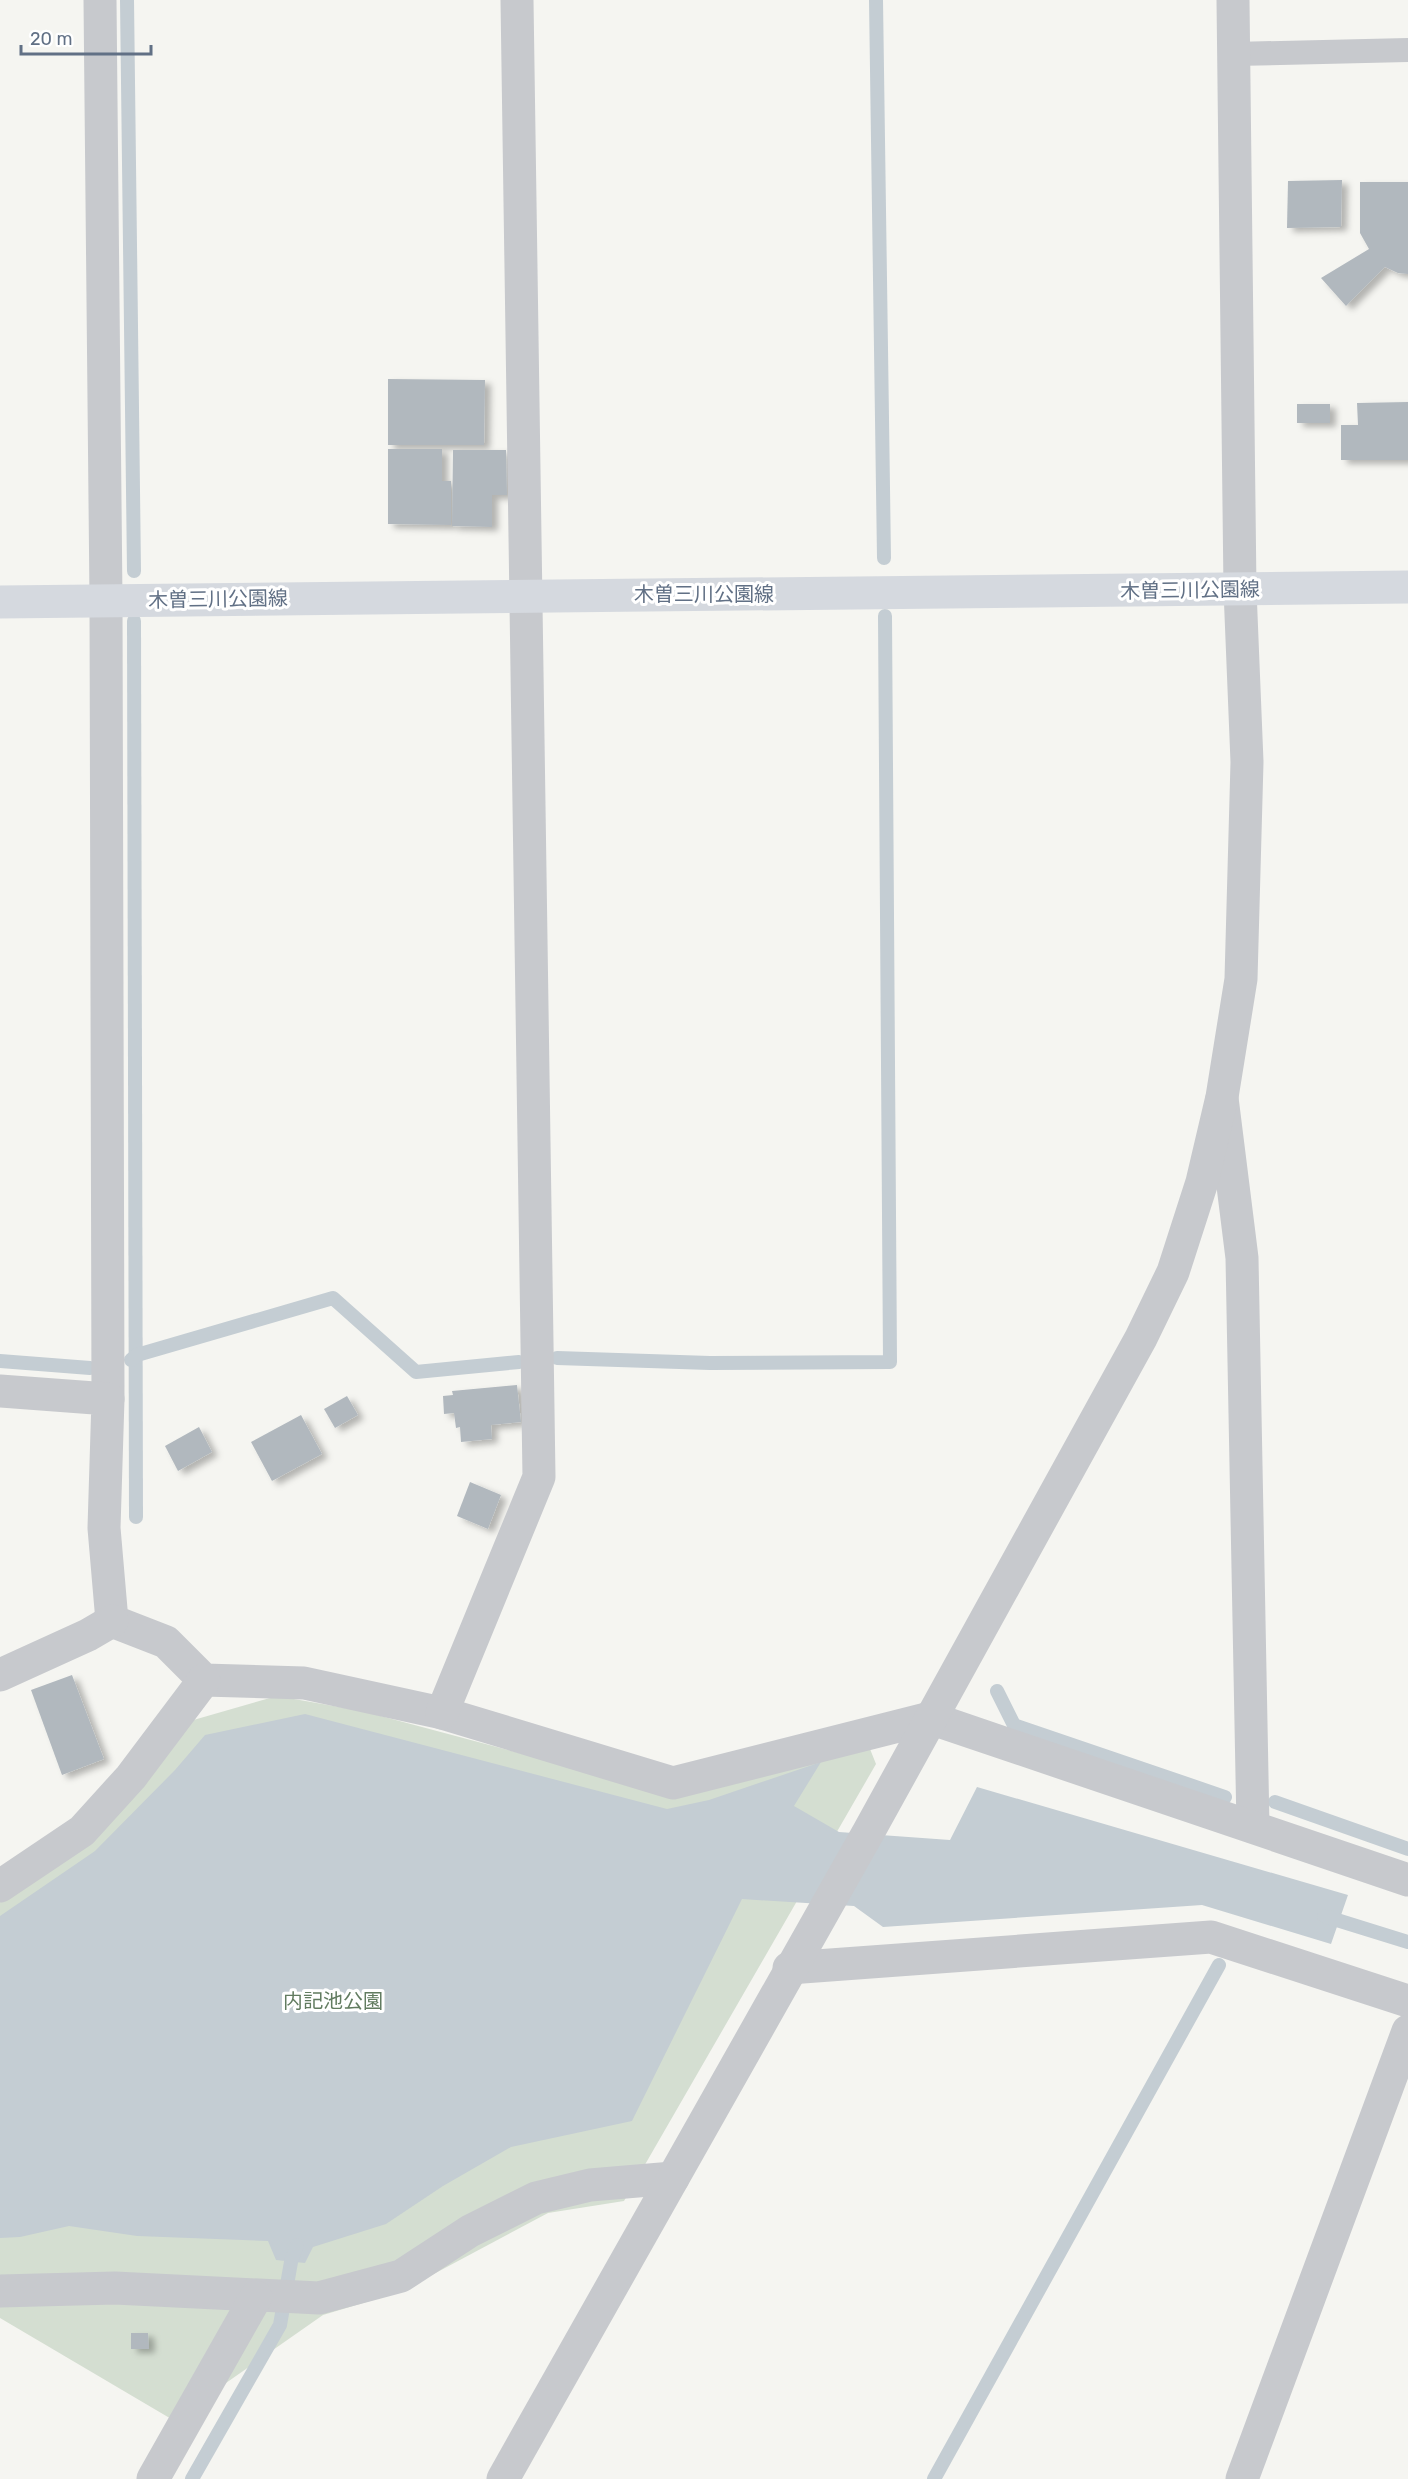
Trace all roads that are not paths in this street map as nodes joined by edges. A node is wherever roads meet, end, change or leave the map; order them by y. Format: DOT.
graph roads {
  1 [pos="100,0"];
  2 [pos="516,0"];
  3 [pos="1233,0"];
  4 [pos="1408,50"];
  5 [pos="1234,54"];
  6 [pos="1408,587"];
  7 [pos="1240,590"];
  8 [pos="524,595"];
  9 [pos="106,600"];
  10 [pos="0,602"];
  11 [pos="1222,1096"];
  12 [pos="0,1391"];
  13 [pos="108,1399"];
  14 [pos="111,1621"];
  15 [pos="0,1675"];
  16 [pos="204,1680"];
  17 [pos="442,1713"];
  18 [pos="930,1718"];
  19 [pos="1253,1827"];
  20 [pos="1408,1880"];
  21 [pos="0,1886"];
  22 [pos="789,1968"];
  23 [pos="1408,2001"];
  24 [pos="1408,2031"];
  25 [pos="673,2178"];
  26 [pos="0,2291"];
  27 [pos="256,2297"];
  28 [pos="153,2479"];
  29 [pos="503,2479"];
  30 [pos="1242,2479"];
  1 -- 9 [label="street"];
  2 -- 8 [label="street"];
  3 -- 5 [label="street"];
  4 -- 5 [label="lane"];
  5 -- 7 [label="street"];
  6 -- 7 [label="main road, 木曽三川公園線"];
  7 -- 8 [label="main road, 木曽三川公園線"];
  7 -- 11 [label="street"];
  8 -- 9 [label="main road, 木曽三川公園線"];
  8 -- 17 [label="street"];
  9 -- 10 [label="main road, 木曽三川公園線"];
  9 -- 13 [label="street"];
  11 -- 18 [label="street"];
  11 -- 19 [label="street"];
  12 -- 13 [label="street"];
  13 -- 14 [label="street"];
  14 -- 15 [label="street"];
  14 -- 16 [label="street"];
  16 -- 17 [label="street"];
  16 -- 21 [label="street"];
  17 -- 18 [label="street"];
  18 -- 19 [label="street"];
  18 -- 22 [label="street"];
  19 -- 20 [label="street"];
  22 -- 23 [label="street"];
  22 -- 25 [label="street"];
  24 -- 30 [label="street"];
  25 -- 27 [label="street"];
  25 -- 29 [label="street"];
  26 -- 27 [label="street"];
  27 -- 28 [label="street"];
}
